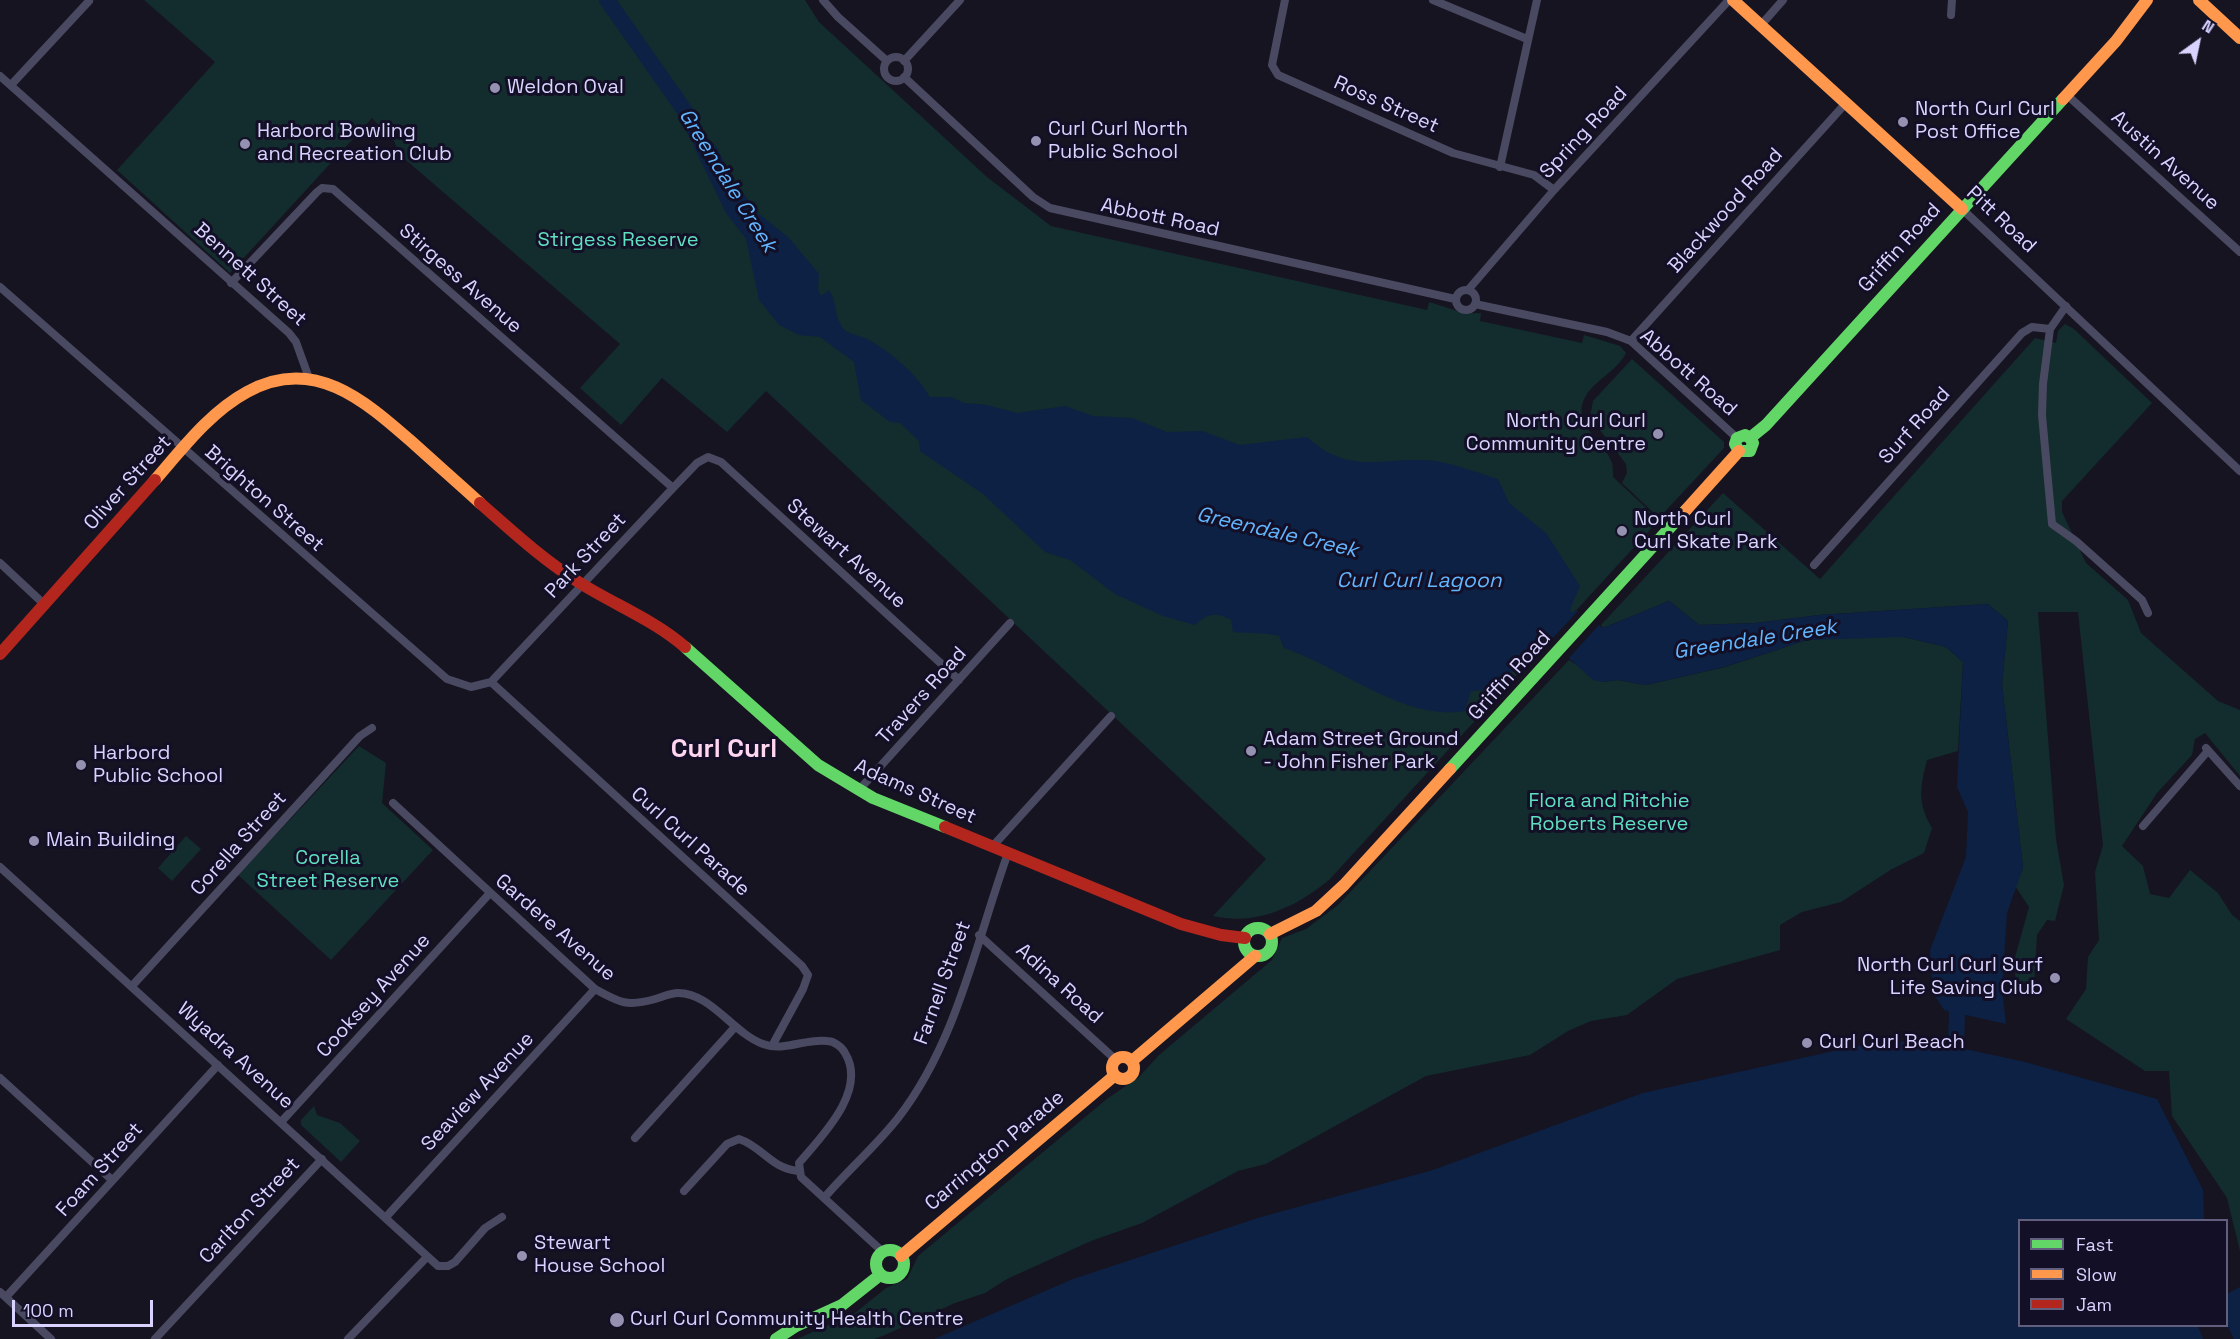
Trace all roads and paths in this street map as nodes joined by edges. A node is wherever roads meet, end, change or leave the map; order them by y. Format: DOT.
graph roads {
  1 [pos="824,0"];
  2 [pos="960,0"];
  3 [pos="1285,0"];
  4 [pos="1433,0"];
  5 [pos="1537,0"];
  6 [pos="1731,0"];
  7 [pos="1783,0"];
  8 [pos="1952,0"];
  9 [pos="2146,0"];
  10 [pos="2158,0"];
  11 [pos="89,1"];
  12 [pos="2199,1"];
  13 [pos="2137,14"];
  14 [pos="1951,15"];
  15 [pos="1761,25"];
  16 [pos="2240,38"];
  17 [pos="1527,39"];
  18 [pos="887,61"];
  19 [pos="904,61"];
  20 [pos="0,76"];
  21 [pos="904,77"];
  22 [pos="11,85"];
  23 [pos="2067,95"];
  24 [pos="1846,103"];
  25 [pos="1500,167"];
  26 [pos="1554,190"];
  27 [pos="1962,209"];
  28 [pos="2240,252"];
  29 [pos="231,283"];
  30 [pos="0,287"];
  31 [pos="1468,291"];
  32 [pos="1455,299"];
  33 [pos="1475,304"];
  34 [pos="2066,306"];
  35 [pos="2050,329"];
  36 [pos="1631,341"];
  37 [pos="309,378"];
  38 [pos="1737,438"];
  39 [pos="1750,438"];
  40 [pos="183,450"];
  41 [pos="1739,451"];
  42 [pos="708,457"];
  43 [pos="2240,471"];
  44 [pos="673,488"];
  45 [pos="0,563"];
  46 [pos="1814,565"];
  47 [pos="581,585"];
  48 [pos="45,604"];
  49 [pos="2148,613"];
  50 [pos="1010,623"];
  51 [pos="0,654"];
  52 [pos="959,680"];
  53 [pos="491,682"];
  54 [pos="1111,716"];
  55 [pos="372,728"];
  56 [pos="2240,786"];
  57 [pos="858,791"];
  58 [pos="393,802"];
  59 [pos="2143,826"];
  60 [pos="992,847"];
  61 [pos="1008,853"];
  62 [pos="0,867"];
  63 [pos="490,893"];
  64 [pos="1270,934"];
  65 [pos="979,935"];
  66 [pos="1245,938"];
  67 [pos="1255,956"];
  68 [pos="132,986"];
  69 [pos="595,989"];
  70 [pos="735,1027"];
  71 [pos="772,1046"];
  72 [pos="1116,1060"];
  73 [pos="1132,1061"];
  74 [pos="218,1065"];
  75 [pos="1114,1076"];
  76 [pos="0,1078"];
  77 [pos="282,1121"];
  78 [pos="635,1138"];
  79 [pos="322,1159"];
  80 [pos="798,1171"];
  81 [pos="112,1180"];
  82 [pos="684,1191"];
  83 [pos="824,1198"];
  84 [pos="386,1217"];
  85 [pos="502,1217"];
  86 [pos="883,1252"];
  87 [pos="902,1256"];
  88 [pos="427,1257"];
  89 [pos="880,1275"];
  90 [pos="3,1294"];
  91 [pos="51,1339"];
  92 [pos="155,1339"];
  93 [pos="348,1339"];
  94 [pos="776,1339"];
  1 -- 18 [label="street, Abbott Road"];
  2 -- 19 [label="street"];
  3 -- 25 [label="street, Ross Street"];
  4 -- 17 [label="street"];
  5 -- 17 [label="street"];
  6 -- 15 [label="main road, Pitt Road"];
  6 -- 26 [label="street, Spring Road"];
  7 -- 15 [label="street"];
  8 -- 14 [label="street"];
  9 -- 13 [label="main road, Griffin Road"];
  10 -- 13 [label="main road"];
  11 -- 22 [label="street"];
  12 -- 16 [label="main road"];
  13 -- 23 [label="main road, Griffin Road"];
  15 -- 24 [label="main road, Pitt Road"];
  17 -- 25 [label="street"];
  18 -- 19 [label="street"];
  18 -- 21 [label="street, Abbott Road"];
  19 -- 21 [label="street"];
  20 -- 22 [label="street, Bennett Street"];
  21 -- 32 [label="street, Abbott Road"];
  22 -- 29 [label="street, Bennett Street"];
  23 -- 27 [label="main road, Griffin Road"];
  23 -- 28 [label="street, Austin Avenue"];
  24 -- 27 [label="main road, Pitt Road"];
  24 -- 36 [label="street, Blackwood Road"];
  25 -- 26 [label="street, Ross Street"];
  26 -- 31 [label="street, Spring Road"];
  27 -- 34 [label="street, Pitt Road"];
  27 -- 39 [label="main road, Griffin Road"];
  29 -- 37 [label="street, Bennett Street"];
  29 -- 44 [label="street, Stirgess Avenue"];
  30 -- 40 [label="street, Brighton Street"];
  31 -- 32 [label="street"];
  31 -- 33 [label="street"];
  32 -- 33 [label="street, Abbott Road"];
  33 -- 36 [label="street, Abbott Road"];
  34 -- 35 [label="street"];
  34 -- 43 [label="street, Pitt Road"];
  35 -- 46 [label="street, Surf Road"];
  35 -- 49 [label="street"];
  36 -- 38 [label="street, Abbott Road"];
  37 -- 40 [label="main road, Oliver Street"];
  37 -- 47 [label="main road"];
  38 -- 39 [label="main road"];
  38 -- 41 [label="main road"];
  39 -- 41 [label="main road"];
  40 -- 48 [label="main road, Oliver Street"];
  40 -- 53 [label="street, Brighton Street"];
  41 -- 64 [label="main road, Griffin Road"];
  42 -- 44 [label="street, Park Street"];
  42 -- 52 [label="street, Stewart Avenue"];
  44 -- 47 [label="street, Park Street"];
  45 -- 48 [label="street"];
  47 -- 53 [label="street, Park Street"];
  47 -- 57 [label="main road, Adams Street"];
  48 -- 51 [label="main road, Oliver Street"];
  50 -- 52 [label="street, Travers Road"];
  52 -- 57 [label="street, Travers Road"];
  53 -- 71 [label="street, Curl Curl Parade"];
  54 -- 60 [label="street"];
  55 -- 68 [label="street, Corella Street"];
  56 -- 59 [label="street"];
  57 -- 60 [label="main road, Adams Street"];
  58 -- 63 [label="street, Gardere Avenue"];
  60 -- 61 [label="main road, Adams Street"];
  61 -- 65 [label="street, Farnell Street"];
  61 -- 66 [label="main road, Adams Street"];
  62 -- 68 [label="street, Wyadra Avenue"];
  63 -- 69 [label="street, Gardere Avenue"];
  63 -- 77 [label="street, Cooksey Avenue"];
  64 -- 66 [label="main road"];
  64 -- 67 [label="main road"];
  65 -- 72 [label="street, Adina Road"];
  65 -- 83 [label="street, Farnell Street"];
  66 -- 67 [label="main road"];
  67 -- 73 [label="main road"];
  68 -- 74 [label="street, Wyadra Avenue"];
  69 -- 70 [label="street, Gardere Avenue"];
  69 -- 84 [label="street, Seaview Avenue"];
  70 -- 71 [label="street, Gardere Avenue"];
  70 -- 78 [label="street"];
  71 -- 80 [label="street"];
  72 -- 73 [label="main road"];
  72 -- 75 [label="main road"];
  73 -- 75 [label="main road"];
  74 -- 77 [label="street, Wyadra Avenue"];
  74 -- 81 [label="street, Foam Street"];
  75 -- 87 [label="main road, Carrington Parade"];
  76 -- 81 [label="street"];
  77 -- 79 [label="street, Wyadra Avenue"];
  79 -- 84 [label="street, Wyadra Avenue"];
  79 -- 92 [label="street, Carlton Street"];
  80 -- 82 [label="street"];
  80 -- 83 [label="street"];
  81 -- 90 [label="street, Foam Street"];
  83 -- 86 [label="street"];
  84 -- 88 [label="street, Wyadra Avenue"];
  85 -- 88 [label="street, Wyadra Avenue"];
  86 -- 87 [label="main road"];
  86 -- 89 [label="main road"];
  87 -- 89 [label="main road"];
  88 -- 93 [label="street"];
  89 -- 94 [label="main road"];
  90 -- 91 [label="street"];
}
